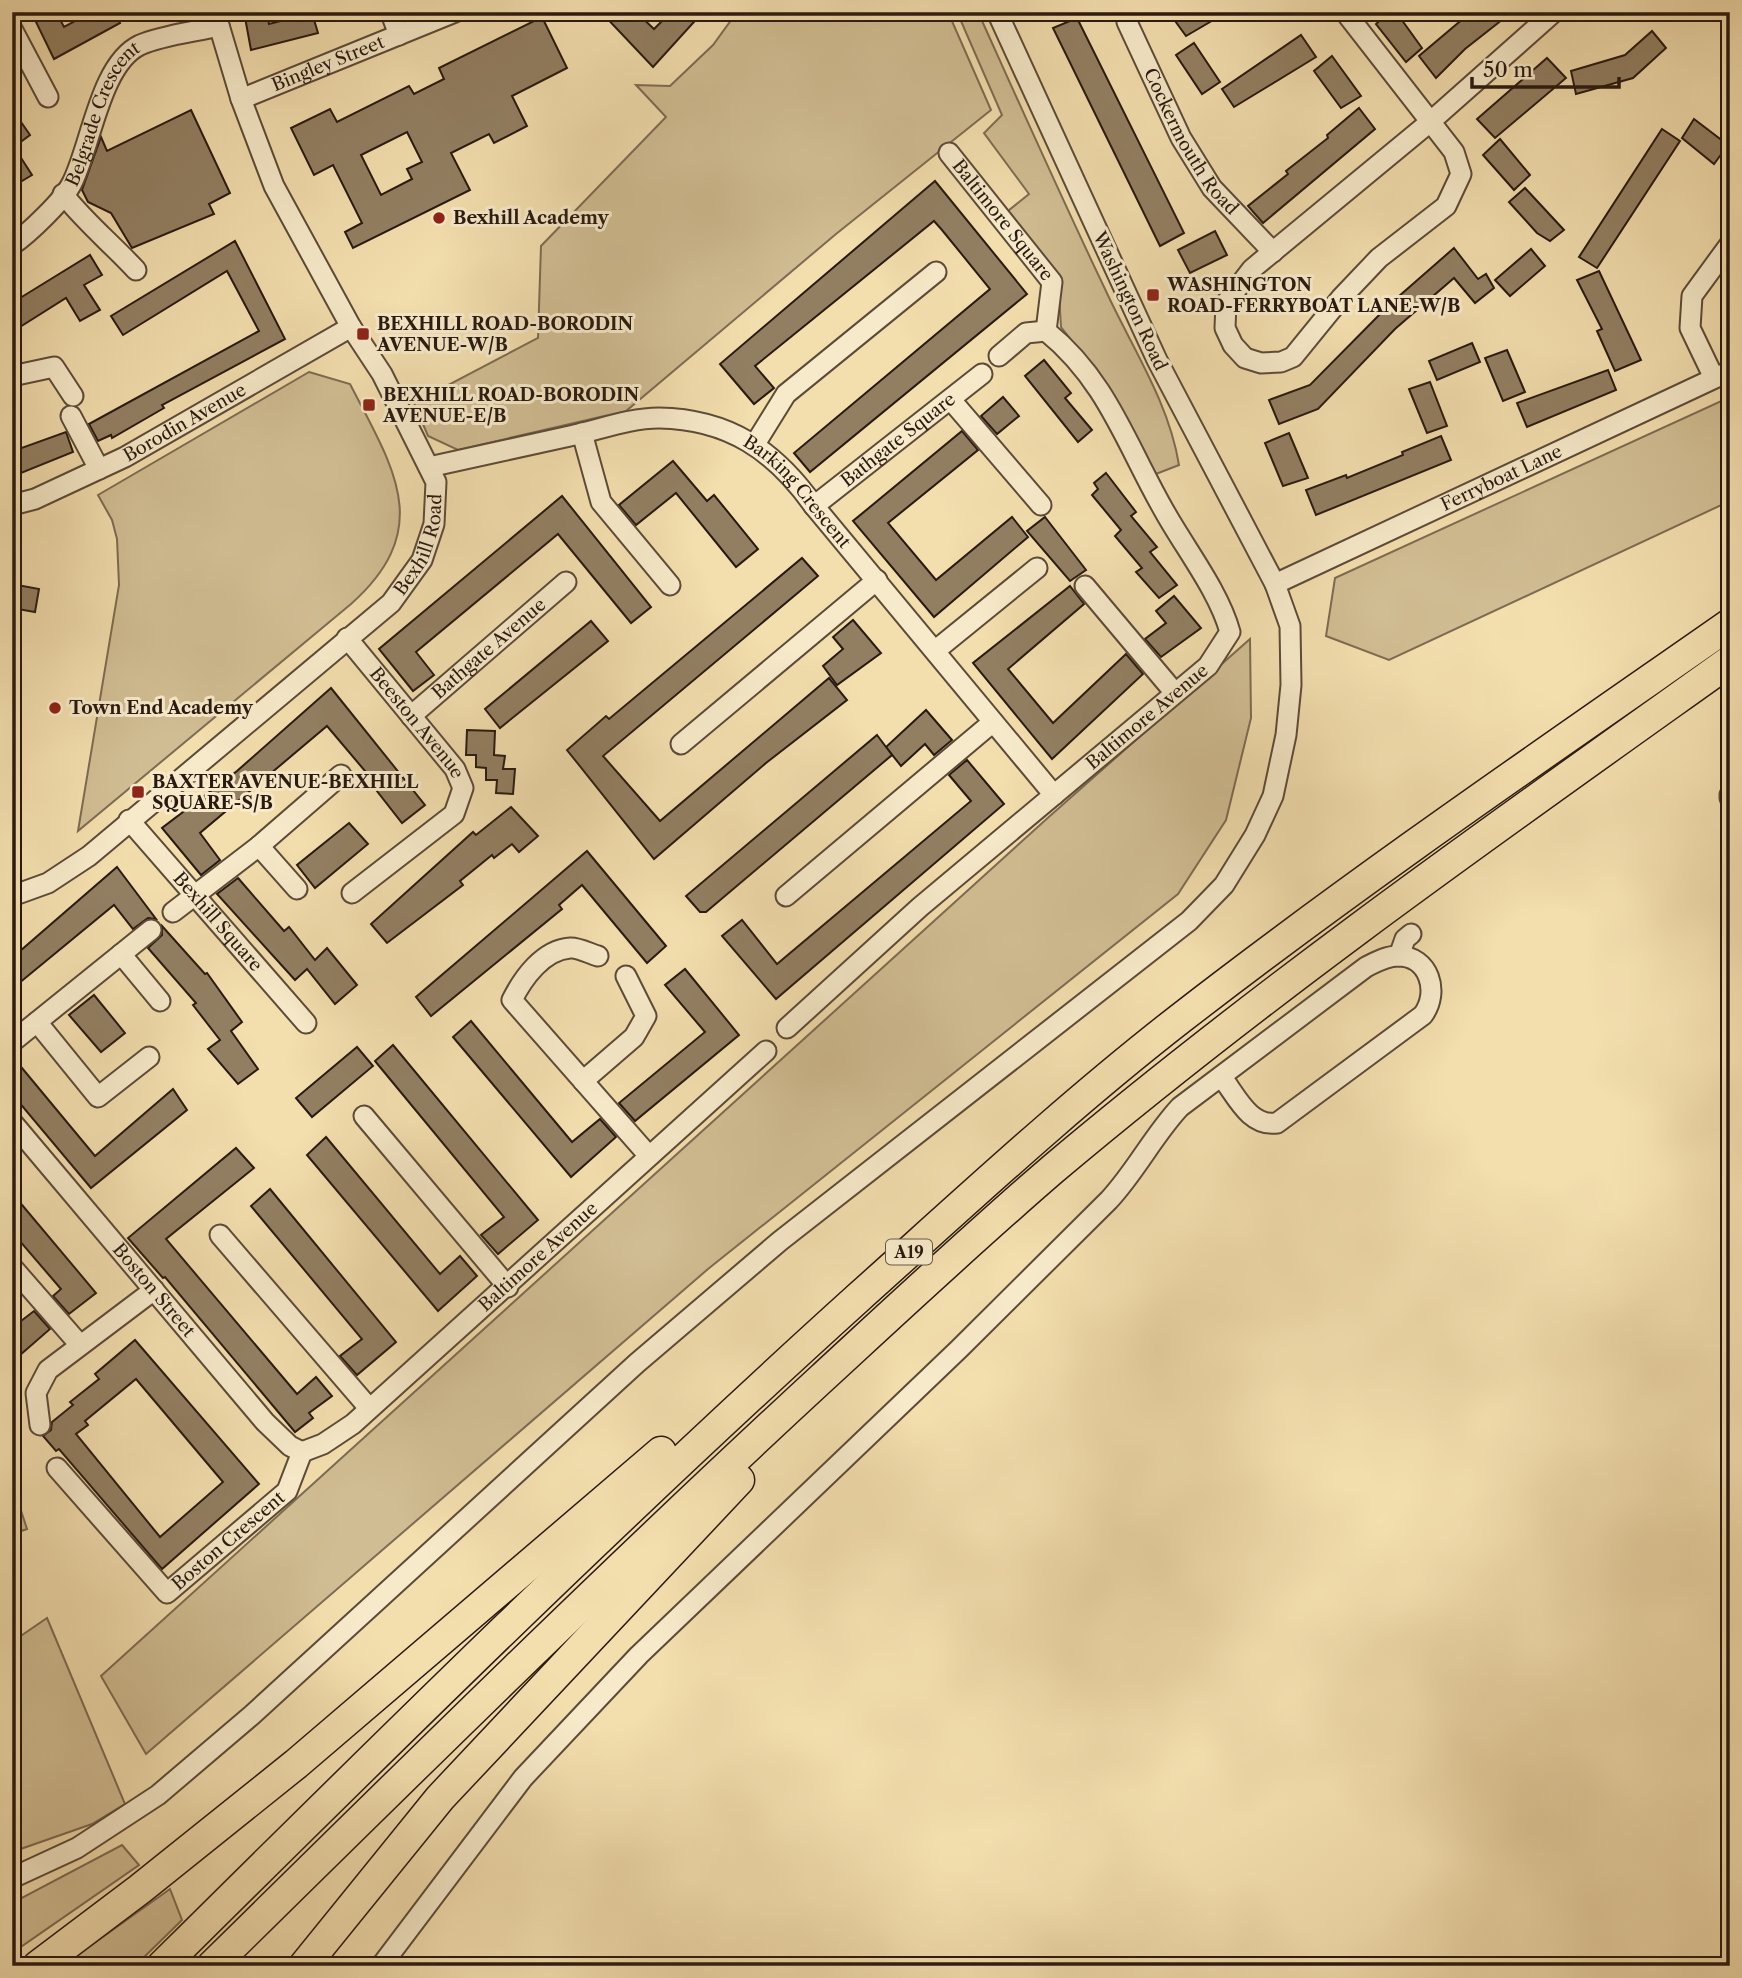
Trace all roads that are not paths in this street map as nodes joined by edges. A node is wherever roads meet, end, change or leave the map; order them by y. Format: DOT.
graph roads {
  1 [pos="455,12"];
  2 [pos="997,12"];
  3 [pos="1345,12"];
  4 [pos="1553,12"];
  5 [pos="392,16"];
  6 [pos="217,19"];
  7 [pos="1127,22"];
  8 [pos="12,29"];
  9 [pos="398,35"];
  10 [pos="48,97"];
  11 [pos="241,99"];
  12 [pos="1430,122"];
  13 [pos="949,153"];
  14 [pos="63,194"];
  15 [pos="1730,244"];
  16 [pos="12,245"];
  17 [pos="1273,252"];
  18 [pos="136,270"];
  19 [pos="936,272"];
  20 [pos="351,327"];
  21 [pos="1046,331"];
  22 [pos="999,356"];
  23 [pos="982,374"];
  24 [pos="1722,374"];
  25 [pos="12,376"];
  26 [pos="74,396"];
  27 [pos="951,400"];
  28 [pos="71,416"];
  29 [pos="582,433"];
  30 [pos="755,444"];
  31 [pos="429,467"];
  32 [pos="99,469"];
  33 [pos="12,505"];
  34 [pos="1041,505"];
  35 [pos="814,506"];
  36 [pos="1037,568"];
  37 [pos="877,580"];
  38 [pos="566,582"];
  39 [pos="670,584"];
  40 [pos="1275,584"];
  41 [pos="1085,586"];
  42 [pos="1730,624"];
  43 [pos="347,638"];
  44 [pos="936,650"];
  45 [pos="1730,662"];
  46 [pos="1175,693"];
  47 [pos="411,716"];
  48 [pos="993,722"];
  49 [pos="681,744"];
  50 [pos="341,775"];
  51 [pos="1054,795"];
  52 [pos="129,820"];
  53 [pos="259,846"];
  54 [pos="297,890"];
  55 [pos="352,893"];
  56 [pos="195,895"];
  57 [pos="12,896"];
  58 [pos="786,896"];
  59 [pos="173,912"];
  60 [pos="151,930"];
  61 [pos="1411,934"];
  62 [pos="121,954"];
  63 [pos="598,956"];
  64 [pos="1399,956"];
  65 [pos="626,976"];
  66 [pos="160,1001"];
  67 [pos="37,1022"];
  68 [pos="306,1023"];
  69 [pos="787,1028"];
  70 [pos="12,1042"];
  71 [pos="766,1051"];
  72 [pos="149,1056"];
  73 [pos="1222,1076"];
  74 [pos="583,1081"];
  75 [pos="364,1116"];
  76 [pos="12,1122"];
  77 [pos="649,1156"];
  78 [pos="979,1234"];
  79 [pos="220,1235"];
  80 [pos="12,1267"];
  81 [pos="508,1287"];
  82 [pos="154,1290"];
  83 [pos="856,1300"];
  84 [pos="80,1345"];
  85 [pos="369,1408"];
  86 [pos="40,1425"];
  87 [pos="302,1452"];
  88 [pos="57,1468"];
  89 [pos="12,1878"];
  90 [pos="38,1966"];
  91 [pos="162,1966"];
  92 [pos="212,1966"];
  93 [pos="304,1966"];
  94 [pos="380,1966"];
  1 -- 9 [label="street, Bingley Street"];
  2 -- 40 [label="street, Washington Road"];
  3 -- 12 [label="street"];
  4 -- 12 [label="street"];
  5 -- 9 [label="street"];
  6 -- 11 [label="street, Bexhill Road"];
  6 -- 14 [label="street, Belgrade Crescent"];
  7 -- 17 [label="street, Cockermouth Road"];
  8 -- 10 [label="street"];
  9 -- 11 [label="street, Bingley Street"];
  11 -- 20 [label="street, Bexhill Road"];
  12 -- 17 [label="street"];
  12 -- 17 [label="street"];
  13 -- 21 [label="street, Baltimore Square"];
  14 -- 16 [label="street, Belgrade Crescent"];
  14 -- 18 [label="street"];
  15 -- 24 [label="street"];
  19 -- 30 [label="street"];
  20 -- 31 [label="street, Bexhill Road"];
  20 -- 32 [label="street, Borodin Avenue"];
  21 -- 22 [label="street"];
  21 -- 46 [label="street, Baltimore Avenue"];
  23 -- 27 [label="street, Bathgate Square"];
  24 -- 40 [label="street, Ferryboat Lane"];
  25 -- 26 [label="street"];
  27 -- 34 [label="street"];
  27 -- 35 [label="street, Bathgate Square"];
  28 -- 32 [label="street"];
  29 -- 30 [label="street, Barking Crescent"];
  29 -- 31 [label="street, Barking Crescent"];
  29 -- 39 [label="street"];
  30 -- 35 [label="street, Barking Crescent"];
  31 -- 43 [label="street, Bexhill Road"];
  32 -- 33 [label="street, Borodin Avenue"];
  35 -- 37 [label="street, Barking Crescent"];
  36 -- 44 [label="street"];
  37 -- 44 [label="street, Barking Crescent"];
  37 -- 49 [label="street"];
  38 -- 47 [label="street, Bathgate Avenue"];
  40 -- 89 [label="street, Washington Road"];
  41 -- 46 [label="street"];
  42 -- 83 [label="highway, A19"];
  43 -- 47 [label="street, Beeston Avenue"];
  43 -- 52 [label="street, Bexhill Road"];
  44 -- 48 [label="street, Barking Crescent"];
  45 -- 78 [label="highway, A19"];
  46 -- 51 [label="street, Baltimore Avenue"];
  47 -- 55 [label="street, Beeston Avenue"];
  48 -- 51 [label="street, Barking Crescent"];
  48 -- 58 [label="street"];
  50 -- 53 [label="street"];
  51 -- 69 [label="street, Baltimore Avenue"];
  52 -- 56 [label="street, Bexhill Square"];
  52 -- 57 [label="street, Bexhill Road"];
  53 -- 54 [label="street"];
  53 -- 56 [label="street"];
  56 -- 59 [label="street"];
  56 -- 68 [label="street, Bexhill Square"];
  60 -- 62 [label="street"];
  61 -- 64 [label="street"];
  62 -- 66 [label="street"];
  62 -- 67 [label="street"];
  63 -- 74 [label="street"];
  64 -- 73 [label="street"];
  64 -- 73 [label="street"];
  65 -- 74 [label="street"];
  67 -- 70 [label="street"];
  67 -- 72 [label="street"];
  71 -- 77 [label="street, Baltimore Avenue"];
  73 -- 94 [label="street"];
  74 -- 77 [label="street"];
  75 -- 81 [label="street"];
  76 -- 82 [label="street, Boston Street"];
  77 -- 81 [label="street, Baltimore Avenue"];
  78 -- 92 [label="highway, A19"];
  78 -- 93 [label="highway"];
  79 -- 85 [label="street"];
  80 -- 84 [label="street"];
  81 -- 85 [label="street, Baltimore Avenue"];
  82 -- 84 [label="street"];
  82 -- 87 [label="street, Boston Street"];
  83 -- 90 [label="highway"];
  83 -- 91 [label="highway, A19"];
  84 -- 86 [label="street"];
  85 -- 87 [label="street, Baltimore Avenue"];
  87 -- 88 [label="street, Boston Crescent"];
}
